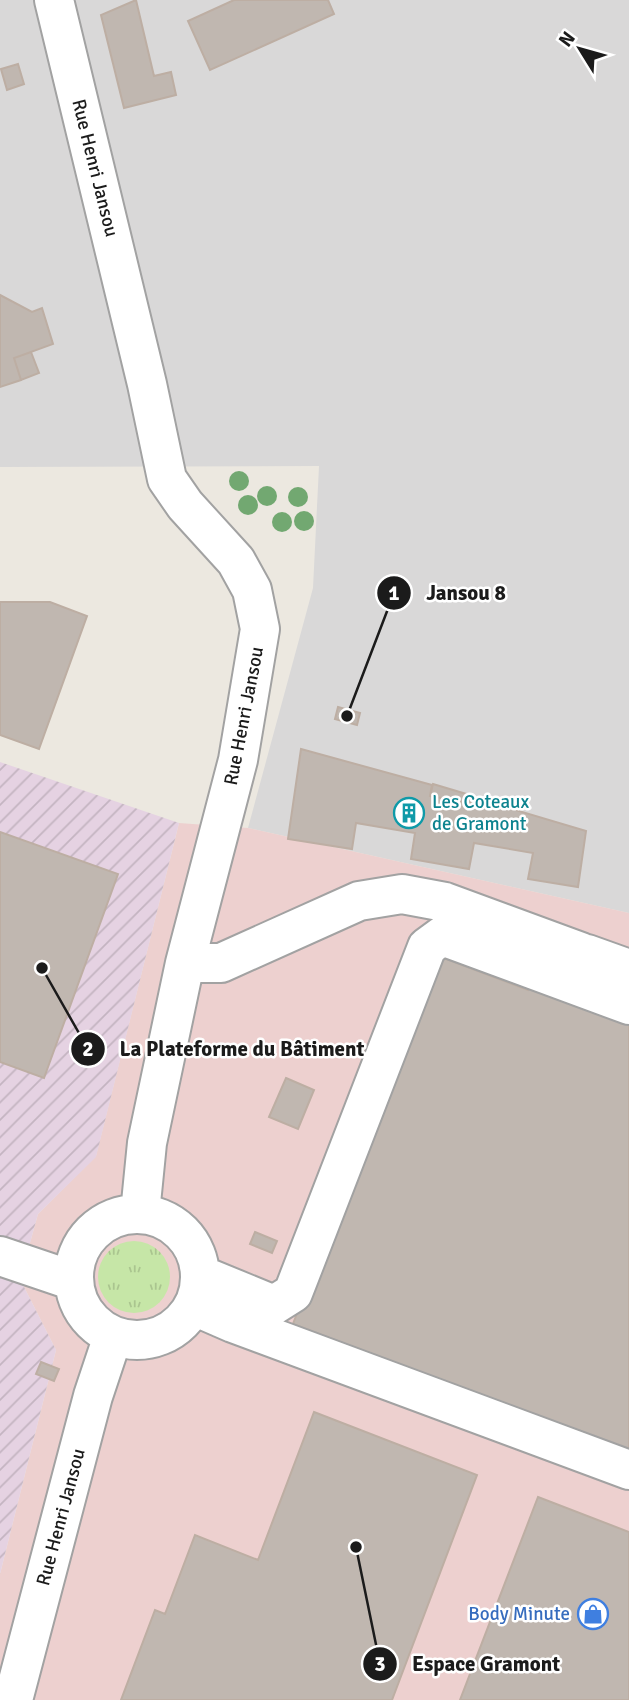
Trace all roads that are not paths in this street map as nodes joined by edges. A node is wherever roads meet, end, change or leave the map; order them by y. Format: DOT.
graph roads {
  1 [pos="54,0"];
  2 [pos="186,963"];
  3 [pos="629,969"];
  4 [pos="629,1004"];
  5 [pos="140,1213"];
  6 [pos="0,1256"];
  7 [pos="74,1281"];
  8 [pos="198,1290"];
  9 [pos="113,1336"];
  10 [pos="629,1470"];
  11 [pos="13,1700"];
  1 -- 2 [label="street, Rue Henri Jansou"];
  2 -- 3 [label="street"];
  2 -- 5 [label="street, Rue Henri Jansou"];
  4 -- 8 [label="street"];
  5 -- 7 [label="street"];
  5 -- 8 [label="street"];
  6 -- 7 [label="street"];
  7 -- 9 [label="street"];
  8 -- 9 [label="street"];
  8 -- 10 [label="street"];
  9 -- 11 [label="street, Rue Henri Jansou"];
}
